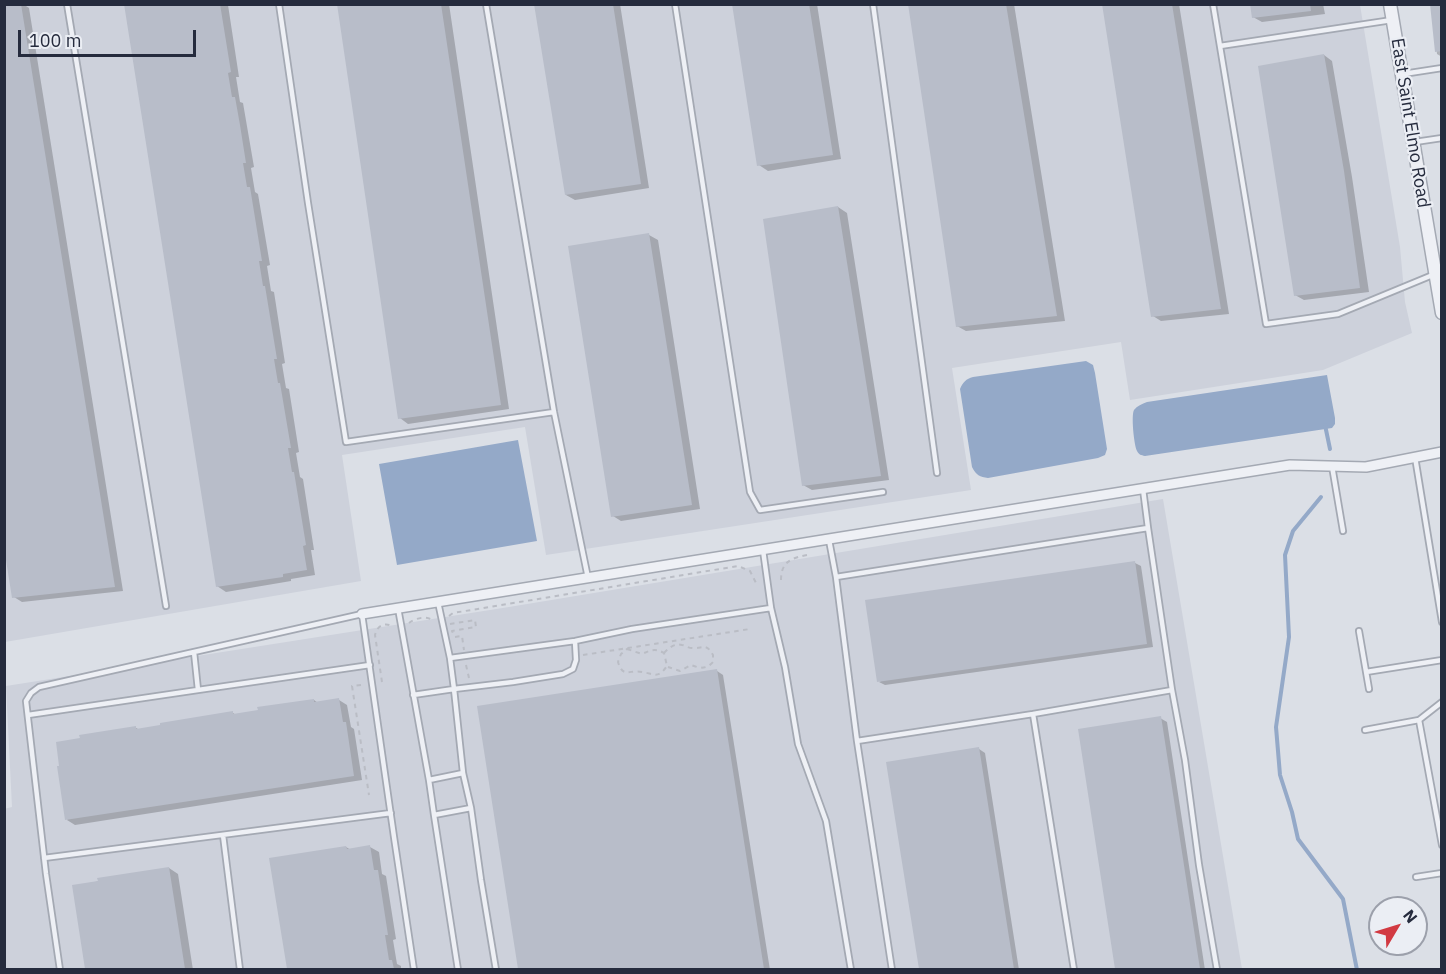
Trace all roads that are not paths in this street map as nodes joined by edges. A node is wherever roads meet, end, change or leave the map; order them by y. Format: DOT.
graph roads {
  1 [pos="67,4"];
  2 [pos="279,4"];
  3 [pos="486,4"];
  4 [pos="675,4"];
  5 [pos="873,4"];
  6 [pos="1213,4"];
  7 [pos="1390,4"];
  8 [pos="1393,19"];
  9 [pos="1220,46"];
  10 [pos="1442,68"];
  11 [pos="1402,74"];
  12 [pos="1442,138"];
  13 [pos="1413,142"];
  14 [pos="1438,273"];
  15 [pos="1442,313"];
  16 [pos="554,412"];
  17 [pos="1442,452"];
  18 [pos="1415,457"];
  19 [pos="1332,466"];
  20 [pos="937,473"];
  21 [pos="1143,489"];
  22 [pos="883,492"];
  23 [pos="1148,528"];
  24 [pos="1343,531"];
  25 [pos="829,539"];
  26 [pos="762,550"];
  27 [pos="836,577"];
  28 [pos="588,578"];
  29 [pos="438,602"];
  30 [pos="166,606"];
  31 [pos="398,608"];
  32 [pos="771,608"];
  33 [pos="362,614"];
  34 [pos="1442,622"];
  35 [pos="1359,632"];
  36 [pos="575,641"];
  37 [pos="194,652"];
  38 [pos="450,658"];
  39 [pos="1442,660"];
  40 [pos="370,665"];
  41 [pos="1366,672"];
  42 [pos="454,688"];
  43 [pos="1370,689"];
  44 [pos="198,690"];
  45 [pos="1172,690"];
  46 [pos="413,695"];
  47 [pos="1442,702"];
  48 [pos="1033,714"];
  49 [pos="28,715"];
  50 [pos="1419,720"];
  51 [pos="1365,730"];
  52 [pos="857,741"];
  53 [pos="463,773"];
  54 [pos="429,780"];
  55 [pos="471,808"];
  56 [pos="391,813"];
  57 [pos="434,815"];
  58 [pos="223,835"];
  59 [pos="1442,845"];
  60 [pos="44,858"];
  61 [pos="1442,873"];
  62 [pos="1416,877"];
  63 [pos="60,969"];
  64 [pos="240,969"];
  65 [pos="414,969"];
  66 [pos="458,969"];
  67 [pos="495,969"];
  68 [pos="851,969"];
  69 [pos="892,969"];
  70 [pos="1074,969"];
  71 [pos="1217,969"];
  1 -- 30 [label="lane"];
  2 -- 16 [label="lane"];
  3 -- 16 [label="lane"];
  4 -- 22 [label="lane"];
  5 -- 20 [label="lane"];
  6 -- 9 [label="lane"];
  7 -- 8 [label="street, East Saint Elmo Road"];
  8 -- 9 [label="lane"];
  8 -- 11 [label="street, East Saint Elmo Road"];
  9 -- 14 [label="lane"];
  10 -- 11 [label="lane"];
  11 -- 13 [label="street, East Saint Elmo Road"];
  12 -- 13 [label="lane"];
  13 -- 14 [label="street, East Saint Elmo Road"];
  14 -- 15 [label="street, East Saint Elmo Road"];
  16 -- 28 [label="lane"];
  17 -- 18 [label="street"];
  18 -- 19 [label="street"];
  18 -- 34 [label="lane"];
  19 -- 21 [label="street"];
  19 -- 24 [label="lane"];
  21 -- 23 [label="lane"];
  21 -- 25 [label="street"];
  23 -- 27 [label="lane"];
  23 -- 45 [label="lane"];
  25 -- 26 [label="street"];
  25 -- 27 [label="lane"];
  26 -- 28 [label="street"];
  26 -- 32 [label="lane"];
  27 -- 52 [label="lane"];
  28 -- 29 [label="street"];
  29 -- 31 [label="street"];
  29 -- 38 [label="lane"];
  31 -- 33 [label="street"];
  31 -- 46 [label="lane"];
  32 -- 36 [label="lane"];
  32 -- 68 [label="lane"];
  33 -- 37 [label="lane"];
  33 -- 40 [label="lane"];
  35 -- 41 [label="lane"];
  36 -- 38 [label="lane"];
  36 -- 42 [label="lane"];
  37 -- 44 [label="lane"];
  37 -- 49 [label="lane"];
  38 -- 42 [label="lane"];
  39 -- 41 [label="lane"];
  40 -- 44 [label="lane"];
  40 -- 56 [label="lane"];
  41 -- 43 [label="lane"];
  42 -- 46 [label="lane"];
  42 -- 53 [label="lane"];
  44 -- 49 [label="lane"];
  45 -- 48 [label="lane"];
  45 -- 71 [label="lane"];
  46 -- 54 [label="lane"];
  47 -- 50 [label="lane"];
  48 -- 52 [label="lane"];
  48 -- 70 [label="lane"];
  49 -- 60 [label="lane"];
  50 -- 51 [label="lane"];
  50 -- 59 [label="lane"];
  52 -- 69 [label="lane"];
  53 -- 54 [label="lane"];
  53 -- 55 [label="lane"];
  54 -- 57 [label="lane"];
  55 -- 57 [label="lane"];
  55 -- 67 [label="lane"];
  56 -- 58 [label="lane"];
  56 -- 65 [label="lane"];
  57 -- 66 [label="lane"];
  58 -- 60 [label="lane"];
  58 -- 64 [label="lane"];
  60 -- 63 [label="lane"];
  61 -- 62 [label="lane"];
}
